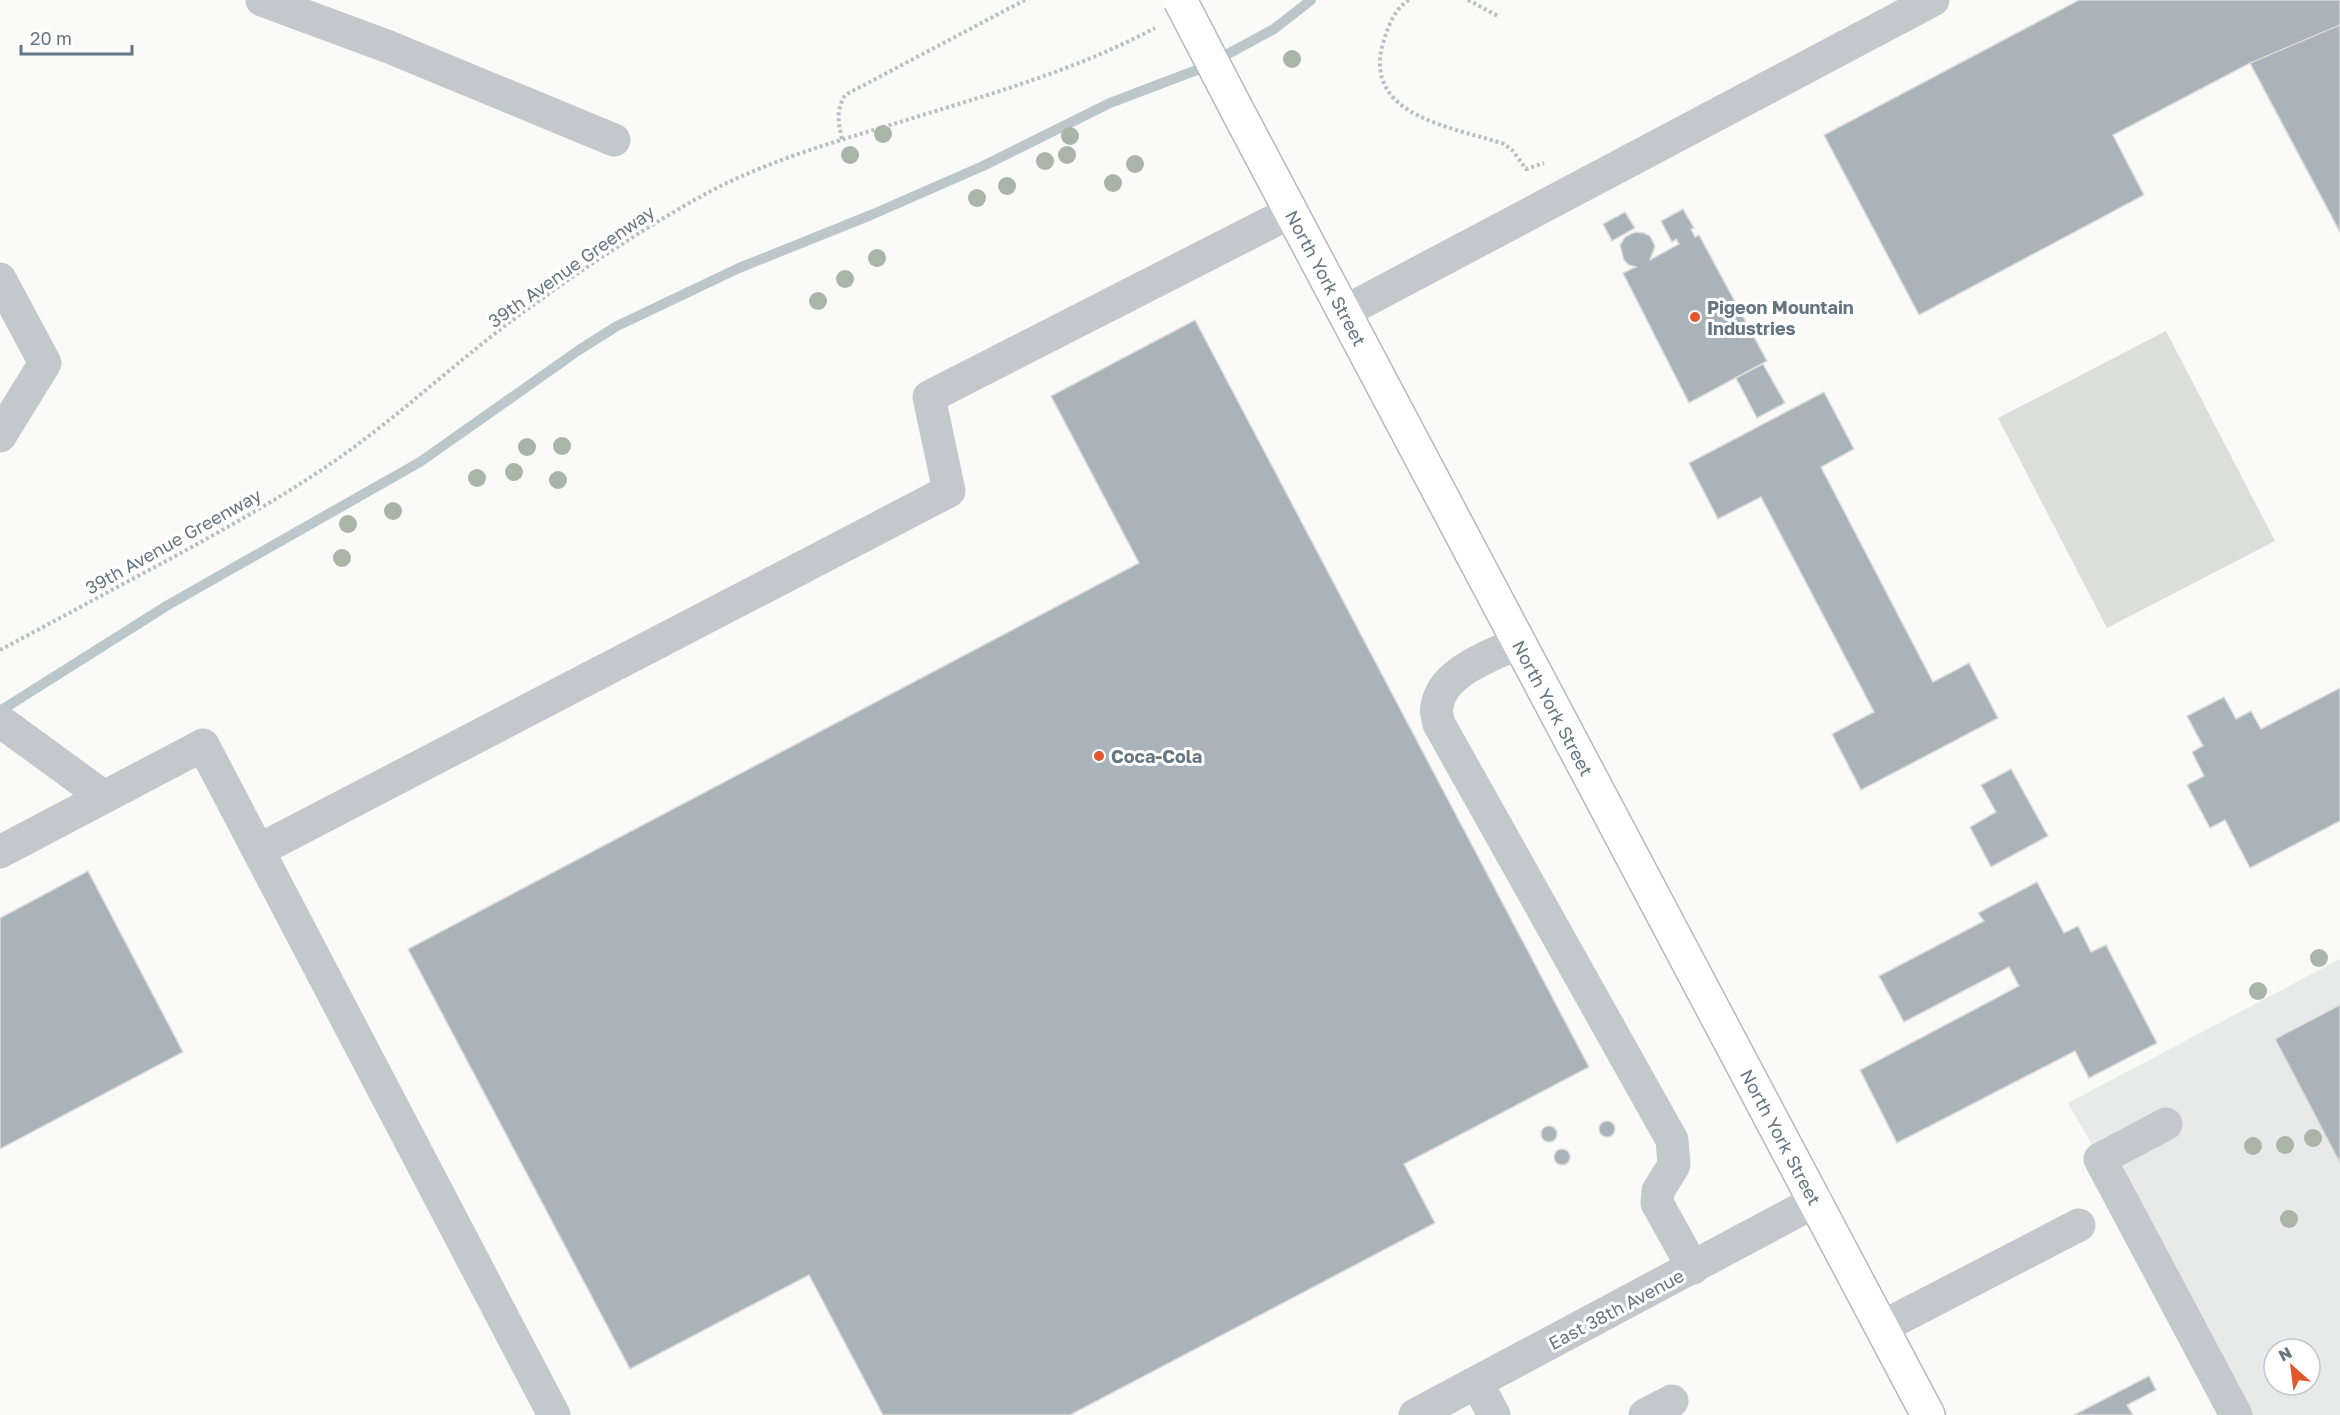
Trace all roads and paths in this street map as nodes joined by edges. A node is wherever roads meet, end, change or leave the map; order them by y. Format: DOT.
graph roads {
  1 [pos="262,0"];
  2 [pos="1025,0"];
  3 [pos="1408,0"];
  4 [pos="1468,0"];
  5 [pos="1934,0"];
  6 [pos="1170,12"];
  7 [pos="1498,16"];
  8 [pos="842,139"];
  9 [pos="614,140"];
  10 [pos="1545,163"];
  11 [pos="1291,213"];
  12 [pos="0,279"];
  13 [pos="1344,312"];
  14 [pos="0,436"];
  15 [pos="1519,642"];
  16 [pos="0,650"];
  17 [pos="0,721"];
  18 [pos="104,797"];
  19 [pos="258,850"];
  20 [pos="0,852"];
  21 [pos="2166,1124"];
  22 [pos="1816,1201"];
  23 [pos="2079,1225"];
  24 [pos="1693,1268"];
  25 [pos="1882,1327"];
  26 [pos="1477,1383"];
  27 [pos="554,1415"];
  28 [pos="1415,1415"];
  29 [pos="1494,1415"];
  30 [pos="1928,1415"];
  31 [pos="2236,1415"];
  1 -- 9 [label="street"];
  2 -- 8 [label="path"];
  3 -- 10 [label="path"];
  4 -- 7 [label="path"];
  5 -- 13 [label="street"];
  6 -- 8 [label="path, 39th Avenue Greenway"];
  6 -- 11 [label="main road, North York Street, bridge"];
  8 -- 16 [label="path, 39th Avenue Greenway"];
  11 -- 13 [label="main road, North York Street"];
  11 -- 19 [label="street"];
  12 -- 14 [label="street"];
  13 -- 15 [label="main road, North York Street"];
  15 -- 22 [label="main road, North York Street"];
  15 -- 24 [label="street"];
  17 -- 18 [label="street"];
  18 -- 19 [label="street"];
  18 -- 20 [label="street"];
  19 -- 27 [label="street"];
  21 -- 31 [label="street"];
  22 -- 24 [label="street, East 38th Avenue"];
  22 -- 25 [label="main road, North York Street"];
  23 -- 25 [label="street"];
  24 -- 26 [label="street, East 38th Avenue"];
  25 -- 30 [label="main road, North York Street"];
  26 -- 28 [label="street, East 38th Avenue"];
  26 -- 29 [label="street"];
}
